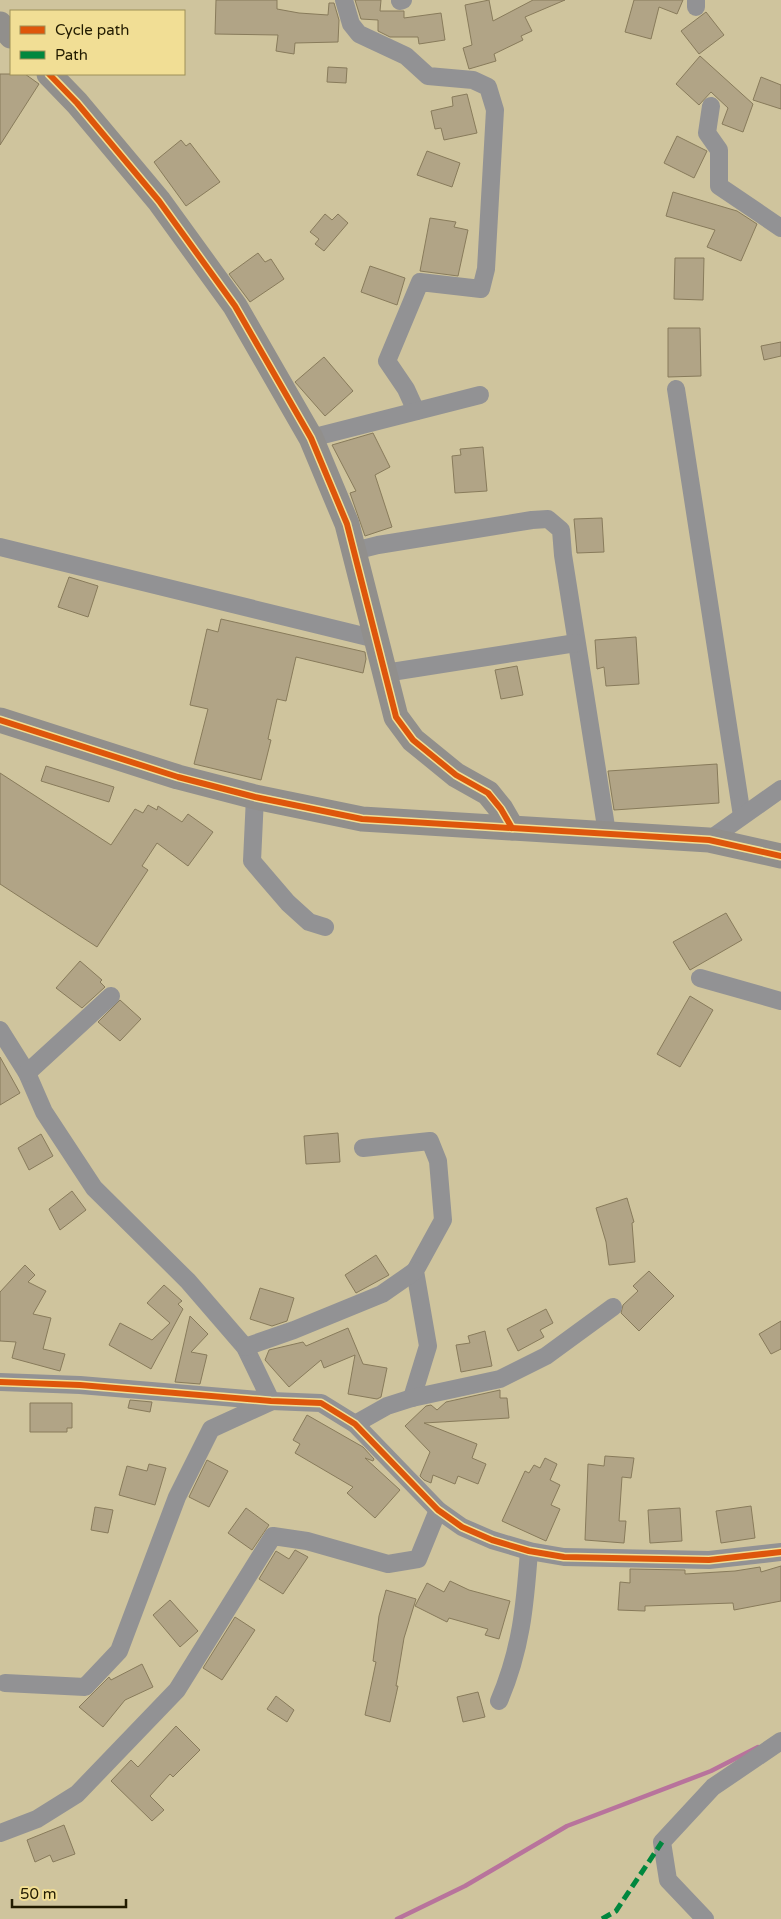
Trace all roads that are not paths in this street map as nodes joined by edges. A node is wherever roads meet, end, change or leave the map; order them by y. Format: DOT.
graph roads {
  1 [pos="344,0"];
  2 [pos="0,24"];
  3 [pos="10,35"];
  4 [pos="50,75"];
  5 [pos="711,106"];
  6 [pos="781,228"];
  7 [pos="676,389"];
  8 [pos="480,395"];
  9 [pos="416,411"];
  10 [pos="311,438"];
  11 [pos="0,547"];
  12 [pos="354,552"];
  13 [pos="376,639"];
  14 [pos="576,643"];
  15 [pos="385,673"];
  16 [pos="0,720"];
  17 [pos="781,789"];
  18 [pos="255,797"];
  19 [pos="756,806"];
  20 [pos="742,816"];
  21 [pos="512,828"];
  22 [pos="608,833"];
  23 [pos="709,840"];
  24 [pos="776,855"];
  25 [pos="325,927"];
  26 [pos="700,978"];
  27 [pos="110,996"];
  28 [pos="781,1001"];
  29 [pos="0,1030"];
  30 [pos="27,1072"];
  31 [pos="364,1148"];
  32 [pos="415,1271"];
  33 [pos="613,1307"];
  34 [pos="245,1347"];
  35 [pos="0,1382"];
  36 [pos="412,1398"];
  37 [pos="271,1402"];
  38 [pos="355,1424"];
  39 [pos="438,1510"];
  40 [pos="528,1551"];
  41 [pos="781,1552"];
  42 [pos="5,1683"];
  43 [pos="499,1701"];
  44 [pos="781,1741"];
  45 [pos="0,1833"];
  46 [pos="705,1919"];
  1 -- 9 [label="street"];
  2 -- 3 [label="street"];
  4 -- 10 [label="street"];
  5 -- 6 [label="street"];
  7 -- 20 [label="street"];
  8 -- 9 [label="street"];
  9 -- 10 [label="street"];
  10 -- 12 [label="street"];
  11 -- 13 [label="street"];
  12 -- 13 [label="street"];
  12 -- 14 [label="street"];
  13 -- 15 [label="street"];
  14 -- 15 [label="street"];
  14 -- 22 [label="street"];
  15 -- 21 [label="street"];
  16 -- 18 [label="street"];
  17 -- 19 [label="street"];
  18 -- 21 [label="street"];
  18 -- 25 [label="street"];
  19 -- 20 [label="street"];
  19 -- 24 [label="street"];
  20 -- 23 [label="street"];
  21 -- 22 [label="street"];
  22 -- 23 [label="street"];
  23 -- 24 [label="street"];
  26 -- 28 [label="street"];
  27 -- 30 [label="street"];
  29 -- 30 [label="street"];
  30 -- 34 [label="street"];
  31 -- 32 [label="street"];
  32 -- 34 [label="street"];
  32 -- 36 [label="street"];
  33 -- 36 [label="street"];
  34 -- 37 [label="street"];
  35 -- 37 [label="street"];
  36 -- 38 [label="street"];
  37 -- 38 [label="street"];
  37 -- 42 [label="street"];
  38 -- 39 [label="street"];
  39 -- 40 [label="street"];
  39 -- 45 [label="street"];
  40 -- 41 [label="street"];
  40 -- 43 [label="street"];
  44 -- 46 [label="street"];
}
